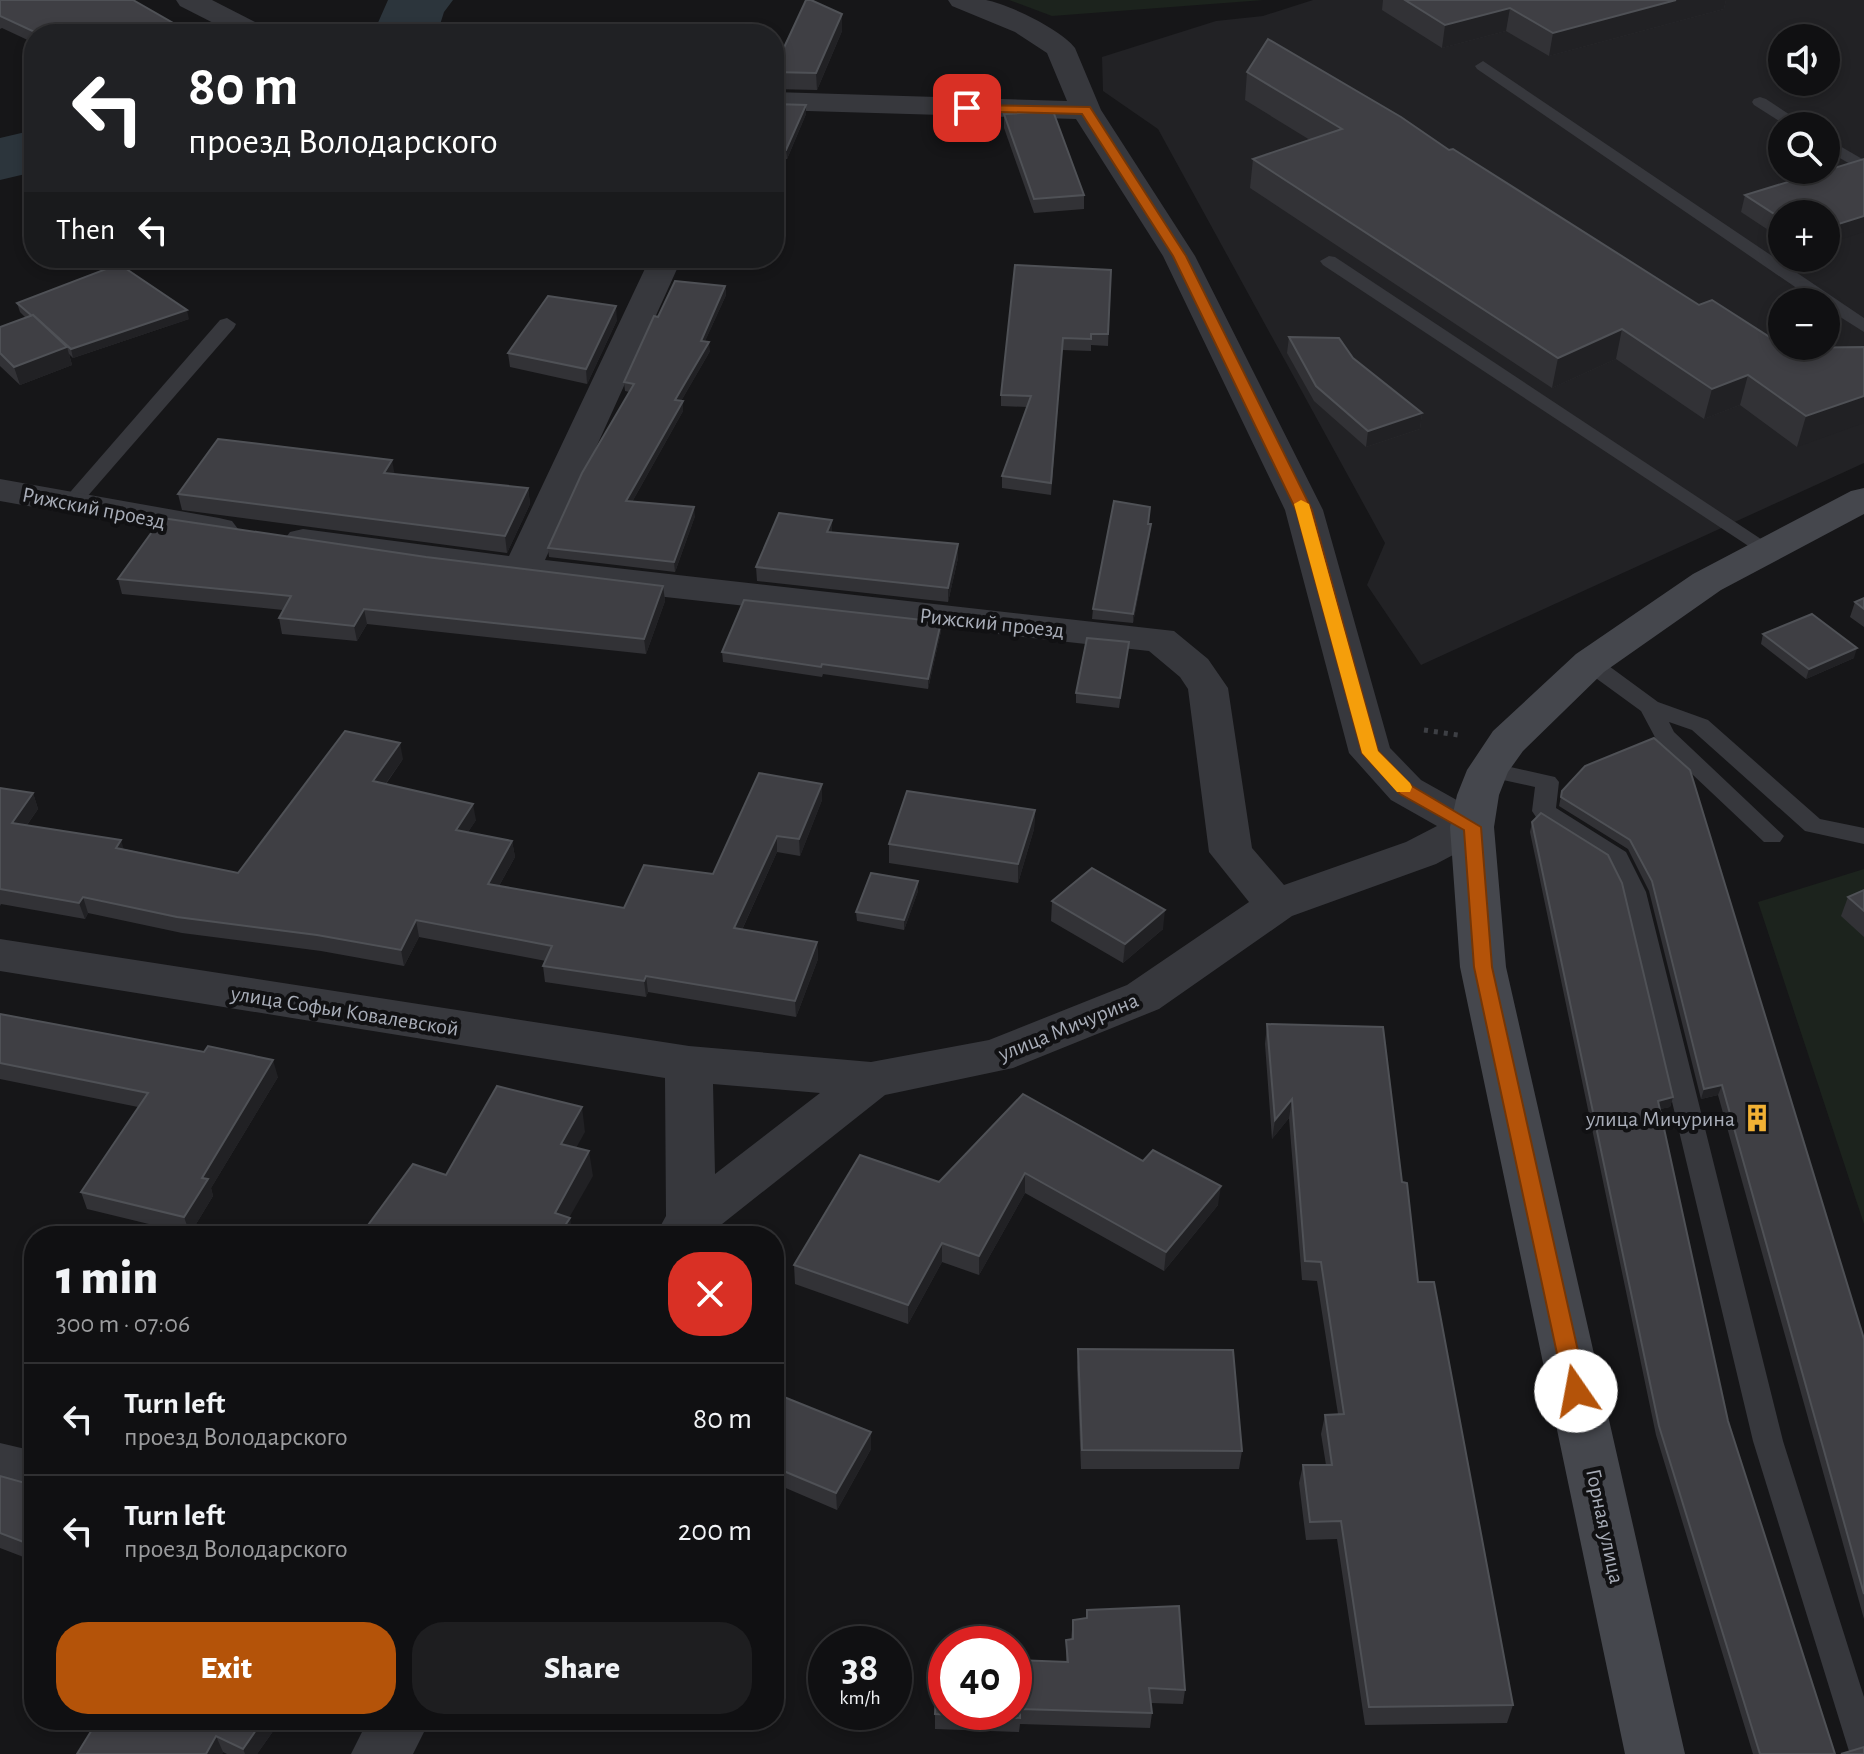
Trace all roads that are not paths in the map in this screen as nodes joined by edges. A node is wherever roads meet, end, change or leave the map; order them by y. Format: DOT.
graph roads {
  1 [pos="190,0"];
  2 [pos="962,0"];
  3 [pos="237,24"];
  4 [pos="1483,66"];
  5 [pos="784,101"];
  6 [pos="1760,102"];
  7 [pos="1086,110"];
  8 [pos="1776,112"];
  9 [pos="1840,152"];
  10 [pos="1864,167"];
  11 [pos="1329,261"];
  12 [pos="661,268"];
  13 [pos="227,324"];
  14 [pos="1864,326"];
  15 [pos="0,490"];
  16 [pos="1864,499"];
  17 [pos="72,502"];
  18 [pos="1766,549"];
  19 [pos="522,569"];
  20 [pos="1590,663"];
  21 [pos="1650,707"];
  22 [pos="1488,770"];
  23 [pos="1472,827"];
  24 [pos="1772,836"];
  25 [pos="1864,836"];
  26 [pos="1276,905"];
  27 [pos="0,955"];
  28 [pos="689,1064"];
  29 [pos="871,1080"];
  30 [pos="685,1226"];
  31 [pos="688,1226"];
  32 [pos="0,1466"];
  33 [pos="24,1472"];
  34 [pos="394,1730"];
  35 [pos="1864,1748"];
  36 [pos="381,1754"];
  37 [pos="1655,1754"];
  1 -- 3 [label="street"];
  2 -- 7 [label="street"];
  4 -- 14 [label="lane"];
  5 -- 7 [label="street"];
  6 -- 8 [label="lane"];
  7 -- 23 [label="street"];
  9 -- 10 [label="lane"];
  11 -- 18 [label="lane"];
  12 -- 19 [label="street"];
  13 -- 17 [label="lane"];
  15 -- 17 [label="street, Рижский проезд"];
  16 -- 18 [label="street"];
  17 -- 19 [label="street, Рижский проезд"];
  18 -- 20 [label="street"];
  19 -- 26 [label="street, Рижский проезд"];
  20 -- 21 [label="lane"];
  20 -- 22 [label="street"];
  21 -- 24 [label="lane"];
  21 -- 25 [label="lane"];
  22 -- 23 [label="street"];
  22 -- 35 [label="lane"];
  23 -- 26 [label="street, улица Мичурина"];
  23 -- 37 [label="street, Горная улица"];
  26 -- 29 [label="street, улица Мичурина"];
  27 -- 28 [label="street, улица Софьи Ковалевской"];
  28 -- 29 [label="street, улица Софьи Ковалевской"];
  28 -- 30 [label="street"];
  29 -- 31 [label="street, улица Мичурина"];
  32 -- 33 [label="street"];
  34 -- 36 [label="street"];
}
